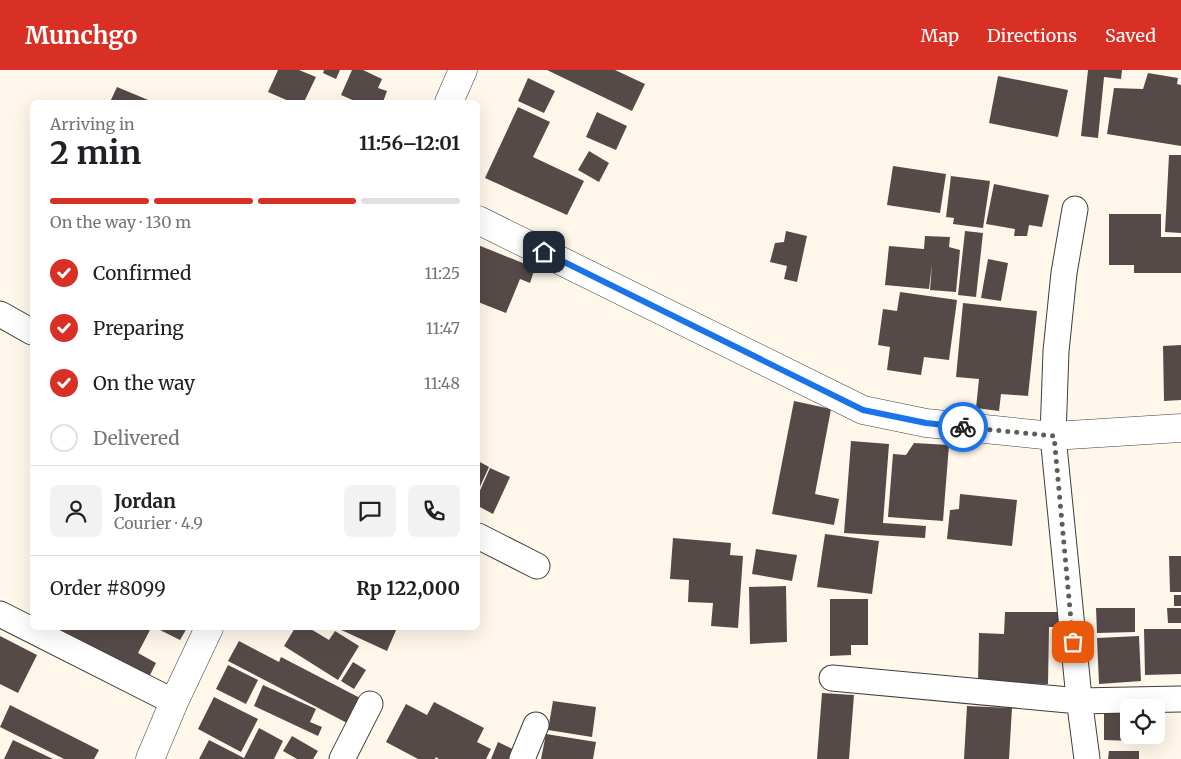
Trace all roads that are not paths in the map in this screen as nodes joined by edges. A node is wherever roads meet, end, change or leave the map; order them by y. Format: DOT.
graph roads {
  1 [pos="463,70"];
  2 [pos="450,100"];
  3 [pos="1075,209"];
  4 [pos="480,221"];
  5 [pos="0,314"];
  6 [pos="30,331"];
  7 [pos="1181,428"];
  8 [pos="1054,436"];
  9 [pos="480,537"];
  10 [pos="537,566"];
  11 [pos="0,614"];
  12 [pos="30,629"];
  13 [pos="32,630"];
  14 [pos="208,630"];
  15 [pos="832,678"];
  16 [pos="1181,699"];
  17 [pos="1079,701"];
  18 [pos="174,702"];
  19 [pos="370,704"];
  20 [pos="536,726"];
  21 [pos="150,759"];
  22 [pos="342,759"];
  23 [pos="522,759"];
  24 [pos="1087,759"];
  1 -- 2 [label="street"];
  3 -- 8 [label="street"];
  4 -- 8 [label="street"];
  5 -- 6 [label="street"];
  7 -- 8 [label="street"];
  8 -- 17 [label="street"];
  9 -- 10 [label="street"];
  11 -- 12 [label="street"];
  13 -- 18 [label="street"];
  14 -- 18 [label="street"];
  15 -- 17 [label="street"];
  16 -- 17 [label="street"];
  17 -- 24 [label="street"];
  18 -- 21 [label="street"];
  19 -- 22 [label="street"];
  20 -- 23 [label="street"];
}
